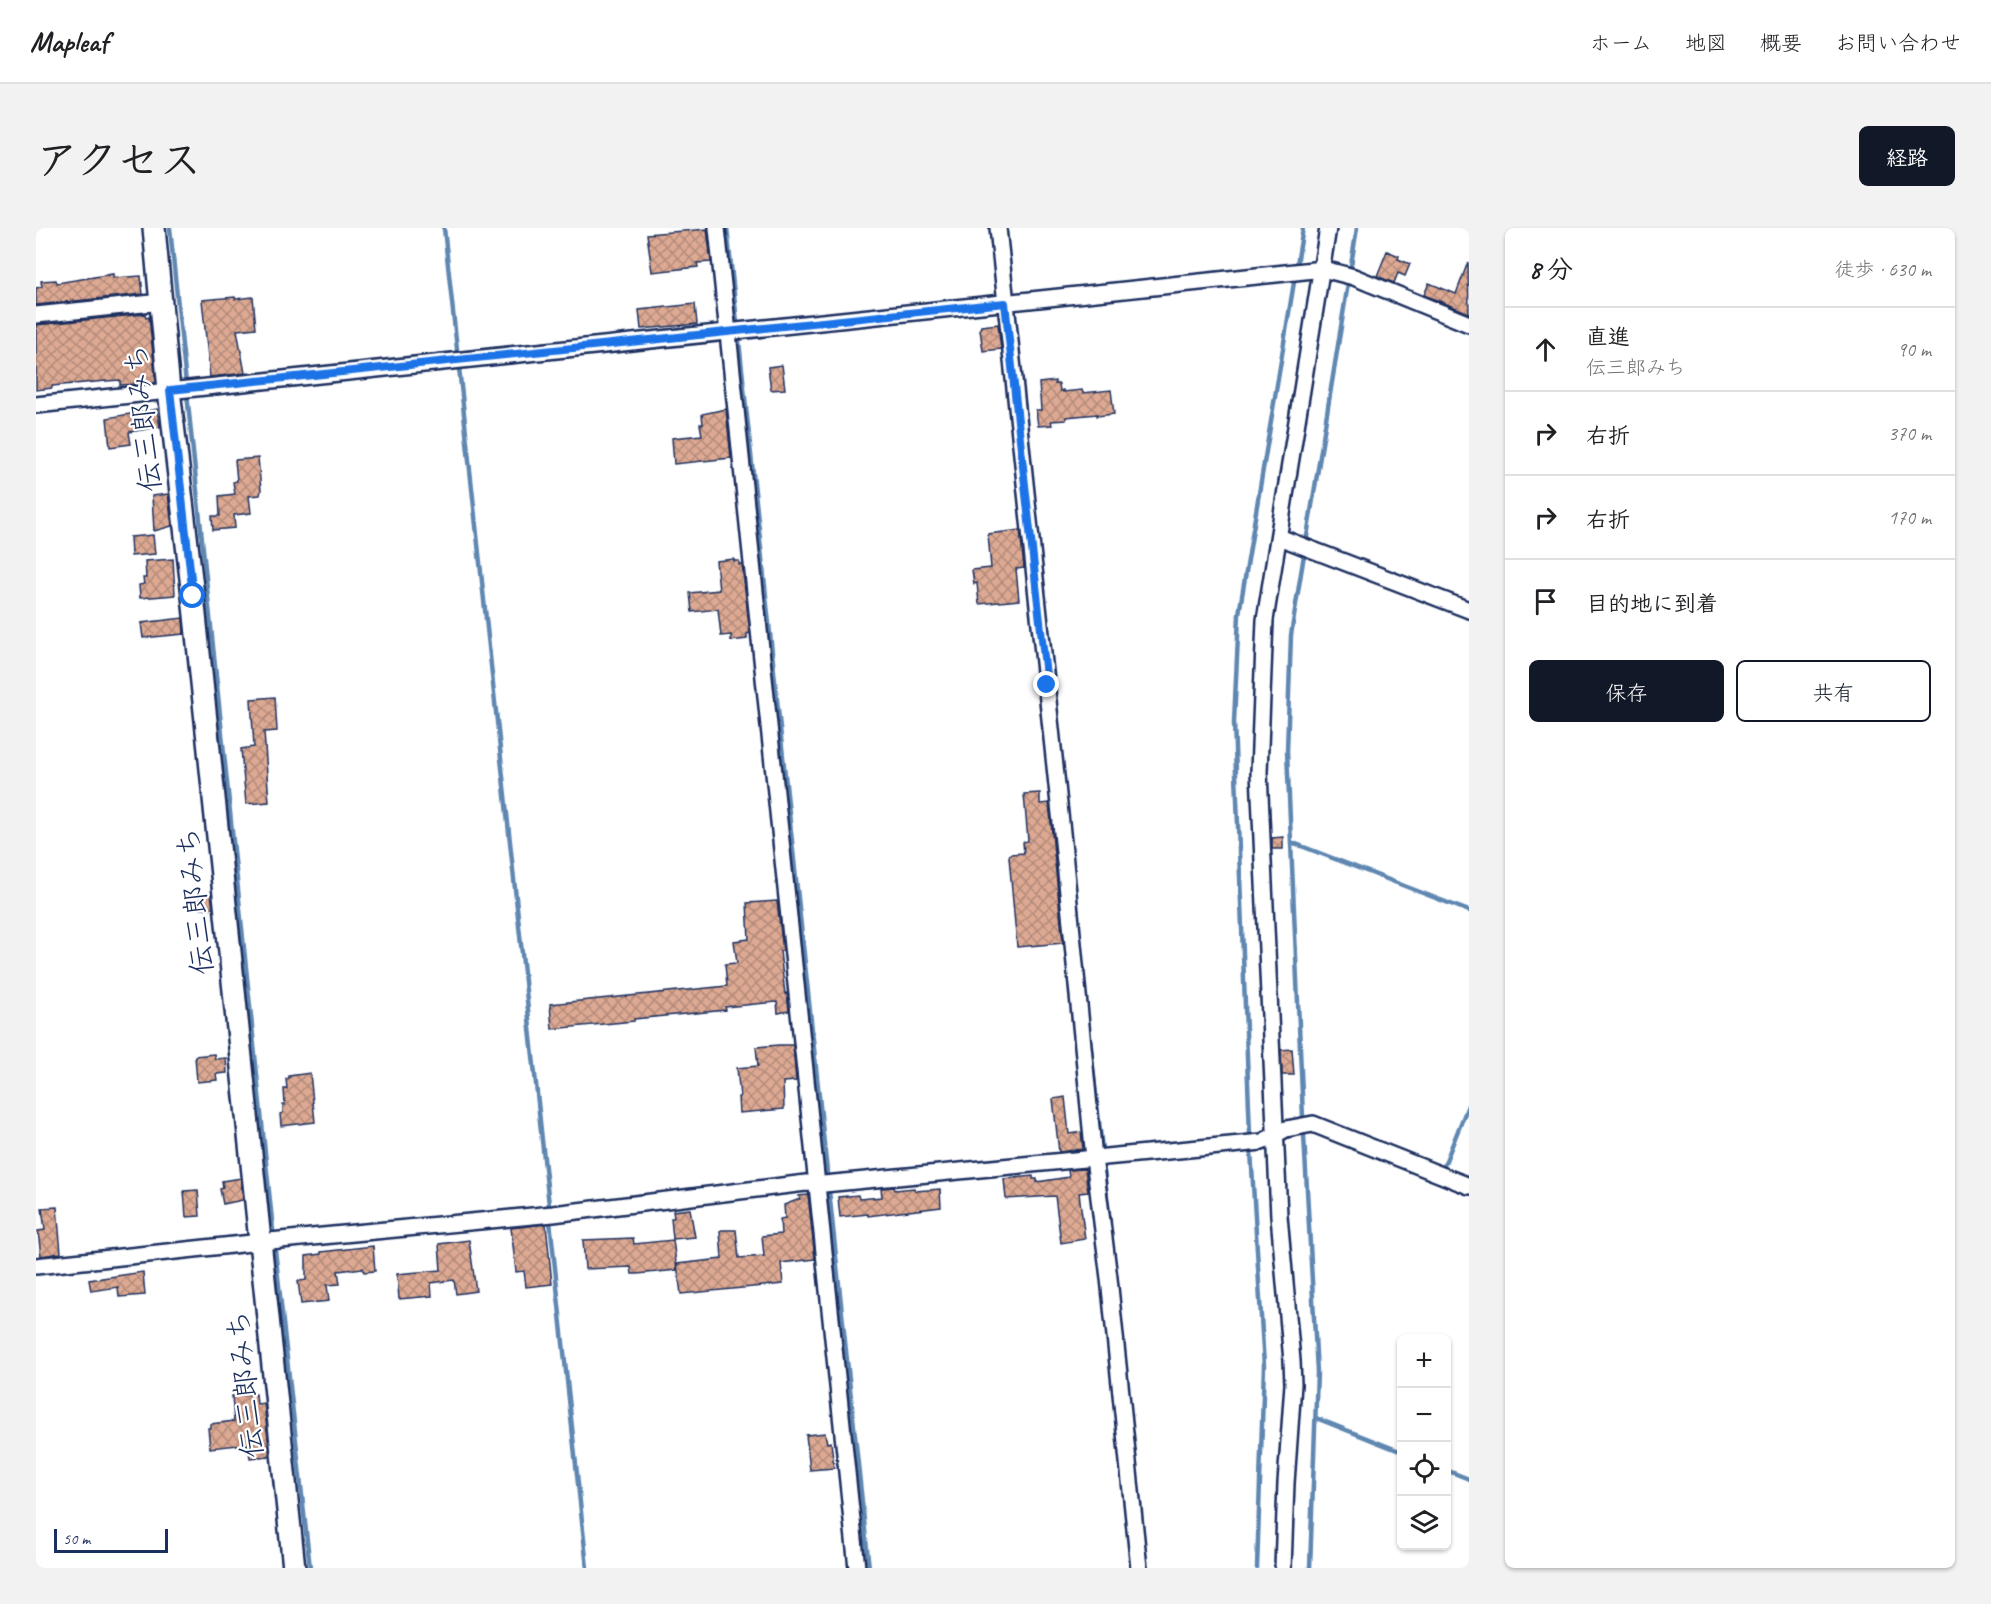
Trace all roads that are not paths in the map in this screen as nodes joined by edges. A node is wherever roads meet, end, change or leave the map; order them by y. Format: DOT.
graph roads {
  1 [pos="154,228"];
  2 [pos="717,228"];
  3 [pos="998,228"];
  4 [pos="1328,228"];
  5 [pos="1323,269"];
  6 [pos="162,303"];
  7 [pos="1010,303"];
  8 [pos="36,315"];
  9 [pos="1469,324"];
  10 [pos="735,331"];
  11 [pos="181,389"];
  12 [pos="36,405"];
  13 [pos="1279,537"];
  14 [pos="1469,610"];
  15 [pos="1276,1135"];
  16 [pos="1095,1158"];
  17 [pos="825,1183"];
  18 [pos="1469,1186"];
  19 [pos="270,1241"];
  20 [pos="36,1266"];
  21 [pos="294,1568"];
  22 [pos="857,1568"];
  23 [pos="1139,1568"];
  24 [pos="1283,1568"];
  1 -- 6 [label="street, 伝三郎みち"];
  2 -- 10 [label="street"];
  3 -- 7 [label="street"];
  4 -- 5 [label="street"];
  5 -- 7 [label="street"];
  5 -- 9 [label="street"];
  5 -- 13 [label="street"];
  6 -- 8 [label="street"];
  6 -- 11 [label="street, 伝三郎みち"];
  7 -- 10 [label="street"];
  7 -- 16 [label="street"];
  10 -- 11 [label="street"];
  10 -- 17 [label="street"];
  11 -- 12 [label="street"];
  11 -- 19 [label="street, 伝三郎みち"];
  13 -- 14 [label="street"];
  13 -- 15 [label="street"];
  15 -- 16 [label="street"];
  15 -- 18 [label="street"];
  15 -- 24 [label="street"];
  16 -- 17 [label="street"];
  16 -- 23 [label="street"];
  17 -- 19 [label="street"];
  17 -- 22 [label="street"];
  19 -- 20 [label="street"];
  19 -- 21 [label="street, 伝三郎みち"];
}
